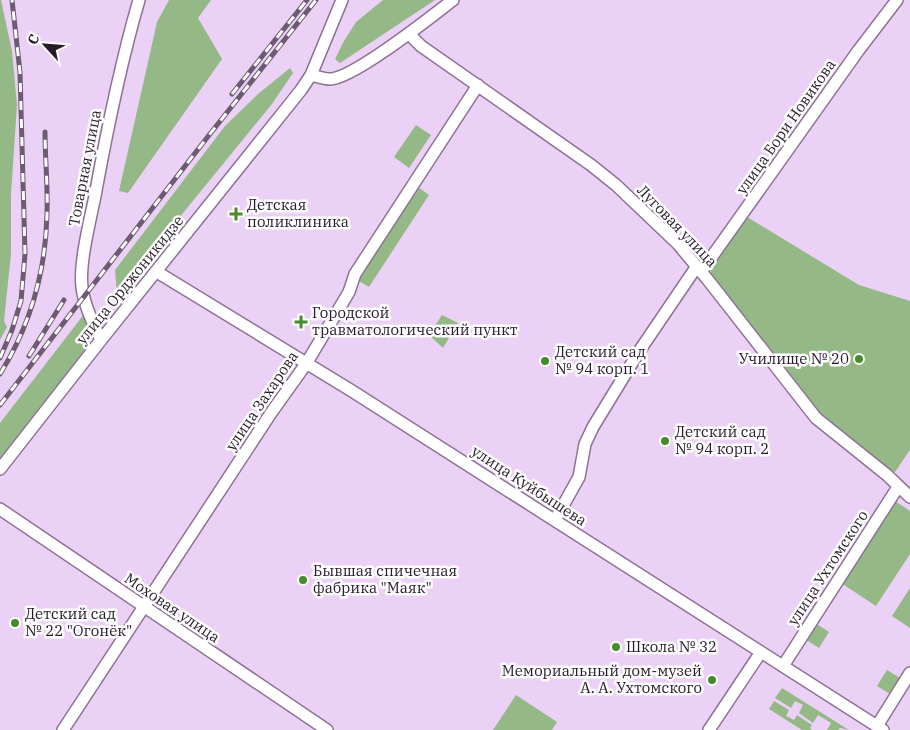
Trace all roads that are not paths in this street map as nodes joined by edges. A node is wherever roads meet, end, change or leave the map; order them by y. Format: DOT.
graph roads {
  1 [pos="139,0"];
  2 [pos="342,0"];
  3 [pos="453,0"];
  4 [pos="897,0"];
  5 [pos="409,34"];
  6 [pos="311,74"];
  7 [pos="478,85"];
  8 [pos="699,269"];
  9 [pos="157,272"];
  10 [pos="101,340"];
  11 [pos="306,364"];
  12 [pos="0,469"];
  13 [pos="898,487"];
  14 [pos="910,497"];
  15 [pos="0,509"];
  16 [pos="555,520"];
  17 [pos="143,606"];
  18 [pos="761,652"];
  19 [pos="783,666"];
  20 [pos="910,672"];
  21 [pos="880,728"];
  22 [pos="63,730"];
  23 [pos="328,730"];
  24 [pos="709,730"];
  1 -- 10 [label="street, Товарная улица"];
  2 -- 6 [label="street, улица Орджоникидзе"];
  3 -- 5 [label="street"];
  4 -- 8 [label="street, улица Бори Новикова"];
  5 -- 6 [label="street"];
  5 -- 7 [label="street, Луговая улица"];
  6 -- 9 [label="street, улица Орджоникидзе"];
  7 -- 8 [label="street, Луговая улица"];
  7 -- 11 [label="street, улица Захарова"];
  8 -- 13 [label="street, Луговая улица"];
  8 -- 16 [label="street, улица Бори Новикова"];
  9 -- 10 [label="street, улица Орджоникидзе"];
  9 -- 11 [label="street, улица Куйбышева"];
  10 -- 12 [label="street, улица Орджоникидзе"];
  11 -- 16 [label="street, улица Куйбышева"];
  11 -- 17 [label="street, улица Захарова"];
  13 -- 14 [label="street, Луговая улица"];
  13 -- 19 [label="street, улица Ухтомского"];
  15 -- 17 [label="street, Моховая улица"];
  16 -- 18 [label="street, улица Куйбышева"];
  17 -- 22 [label="street, улица Захарова"];
  17 -- 23 [label="street, Моховая улица"];
  18 -- 19 [label="street, улица Куйбышева"];
  18 -- 24 [label="street"];
  19 -- 21 [label="street, улица Куйбышева"];
  20 -- 21 [label="street"];
}
